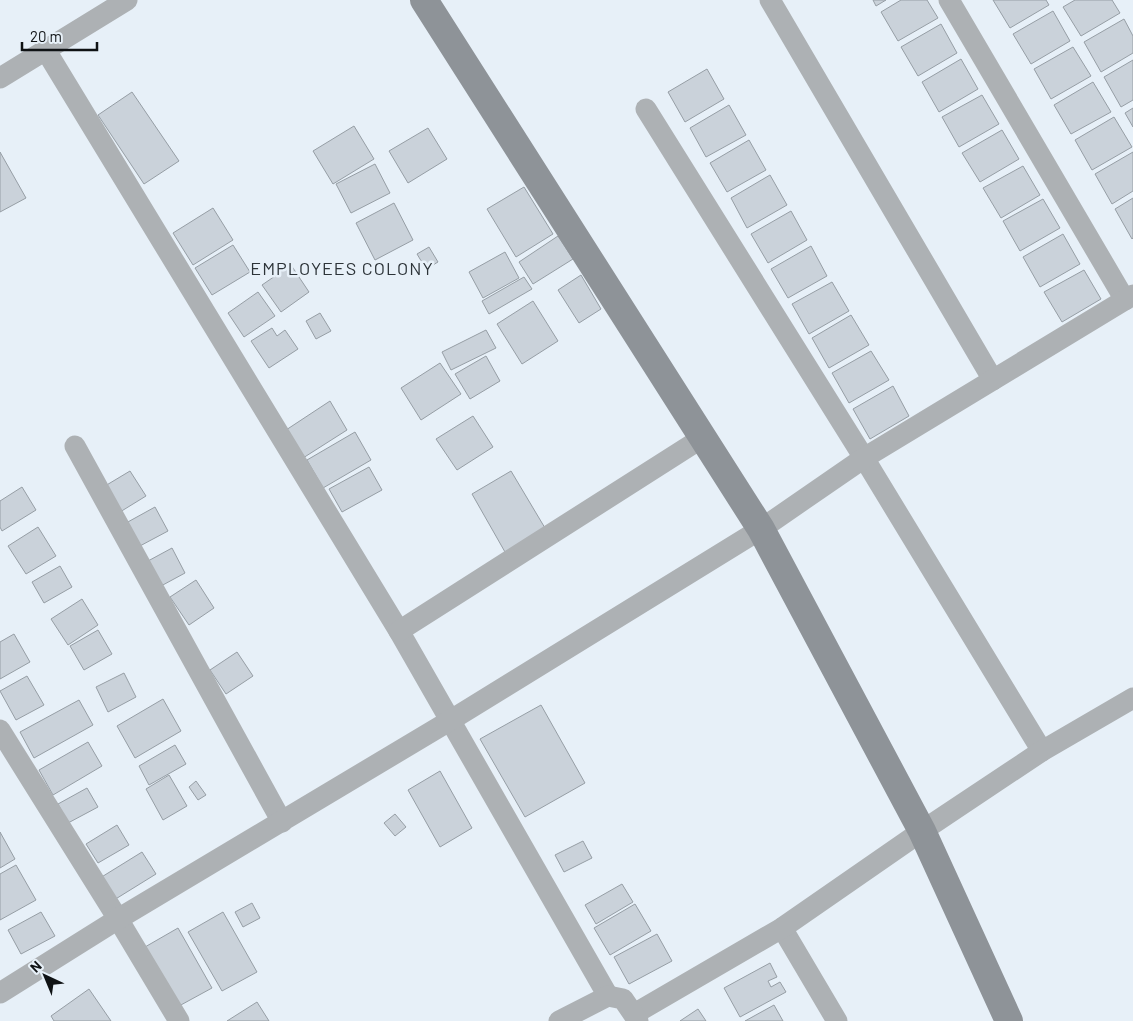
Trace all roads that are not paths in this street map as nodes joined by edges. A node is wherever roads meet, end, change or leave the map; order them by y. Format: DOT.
graph roads {
  1 [pos="127,0"];
  2 [pos="424,0"];
  3 [pos="770,0"];
  4 [pos="949,0"];
  5 [pos="45,49"];
  6 [pos="0,78"];
  7 [pos="646,109"];
  8 [pos="1129,298"];
  9 [pos="993,380"];
  10 [pos="702,438"];
  11 [pos="75,446"];
  12 [pos="864,458"];
  13 [pos="761,529"];
  14 [pos="399,631"];
  15 [pos="1133,698"];
  16 [pos="451,720"];
  17 [pos="0,730"];
  18 [pos="1042,751"];
  19 [pos="282,822"];
  20 [pos="922,831"];
  21 [pos="118,920"];
  22 [pos="782,928"];
  23 [pos="0,993"];
  24 [pos="608,996"];
  25 [pos="636,1017"];
  26 [pos="178,1021"];
  27 [pos="559,1021"];
  28 [pos="837,1021"];
  29 [pos="1009,1021"];
  1 -- 5 [label="street"];
  2 -- 10 [label="main road"];
  3 -- 9 [label="street"];
  4 -- 8 [label="street"];
  5 -- 6 [label="street"];
  5 -- 14 [label="street"];
  7 -- 12 [label="street"];
  8 -- 9 [label="street"];
  9 -- 12 [label="street"];
  10 -- 13 [label="main road"];
  10 -- 14 [label="street"];
  11 -- 19 [label="street"];
  12 -- 13 [label="street"];
  12 -- 18 [label="street"];
  13 -- 16 [label="street"];
  13 -- 20 [label="main road"];
  14 -- 16 [label="street"];
  15 -- 18 [label="street"];
  16 -- 19 [label="street"];
  16 -- 24 [label="street"];
  17 -- 21 [label="street"];
  18 -- 20 [label="street"];
  19 -- 21 [label="street"];
  20 -- 22 [label="street"];
  20 -- 29 [label="main road"];
  21 -- 23 [label="street"];
  21 -- 26 [label="street"];
  22 -- 25 [label="street"];
  22 -- 28 [label="street"];
  24 -- 25 [label="street"];
  24 -- 27 [label="street"];
}
